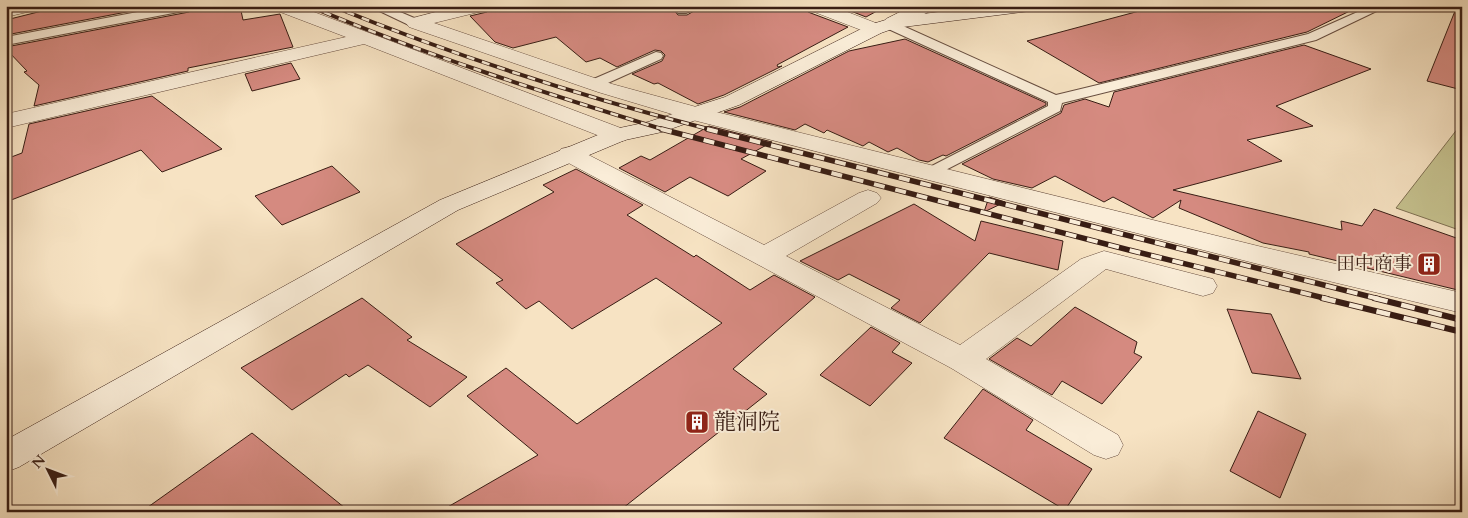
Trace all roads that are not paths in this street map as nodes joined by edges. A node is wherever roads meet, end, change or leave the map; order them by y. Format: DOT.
graph roads {
  1 [pos="11,6"];
  2 [pos="30,6"];
  3 [pos="189,6"];
  4 [pos="281,6"];
  5 [pos="375,6"];
  6 [pos="480,6"];
  7 [pos="695,6"];
  8 [pos="815,6"];
  9 [pos="926,6"];
  10 [pos="1030,6"];
  11 [pos="1380,6"];
  12 [pos="6,7"];
  13 [pos="682,10"];
  14 [pos="6,12"];
  15 [pos="415,23"];
  16 [pos="885,25"];
  17 [pos="362,39"];
  18 [pos="6,41"];
  19 [pos="656,56"];
  20 [pos="594,84"];
  21 [pos="1055,100"];
  22 [pos="693,113"];
  23 [pos="6,121"];
  24 [pos="618,135"];
  25 [pos="569,154"];
  26 [pos="930,173"];
  27 [pos="868,198"];
  28 [pos="763,257"];
  29 [pos="1203,286"];
  30 [pos="1462,303"];
  31 [pos="962,360"];
  32 [pos="1106,445"];
  33 [pos="6,457"];
  1 -- 12 [label="street"];
  2 -- 14 [label="street"];
  3 -- 18 [label="lane"];
  4 -- 17 [label="street"];
  5 -- 15 [label="lane"];
  6 -- 15 [label="street"];
  7 -- 13 [label="lane"];
  8 -- 16 [label="street"];
  9 -- 16 [label="street"];
  10 -- 16 [label="street"];
  11 -- 21 [label="lane"];
  15 -- 20 [label="street"];
  16 -- 21 [label="lane"];
  16 -- 22 [label="street"];
  17 -- 23 [label="street"];
  17 -- 24 [label="street"];
  19 -- 20 [label="lane"];
  20 -- 22 [label="street"];
  21 -- 26 [label="lane"];
  22 -- 24 [label="street"];
  22 -- 26 [label="street"];
  24 -- 25 [label="street"];
  25 -- 28 [label="street"];
  25 -- 33 [label="street"];
  26 -- 30 [label="street"];
  27 -- 28 [label="street"];
  28 -- 31 [label="street"];
  29 -- 31 [label="street"];
  31 -- 32 [label="street"];
}
